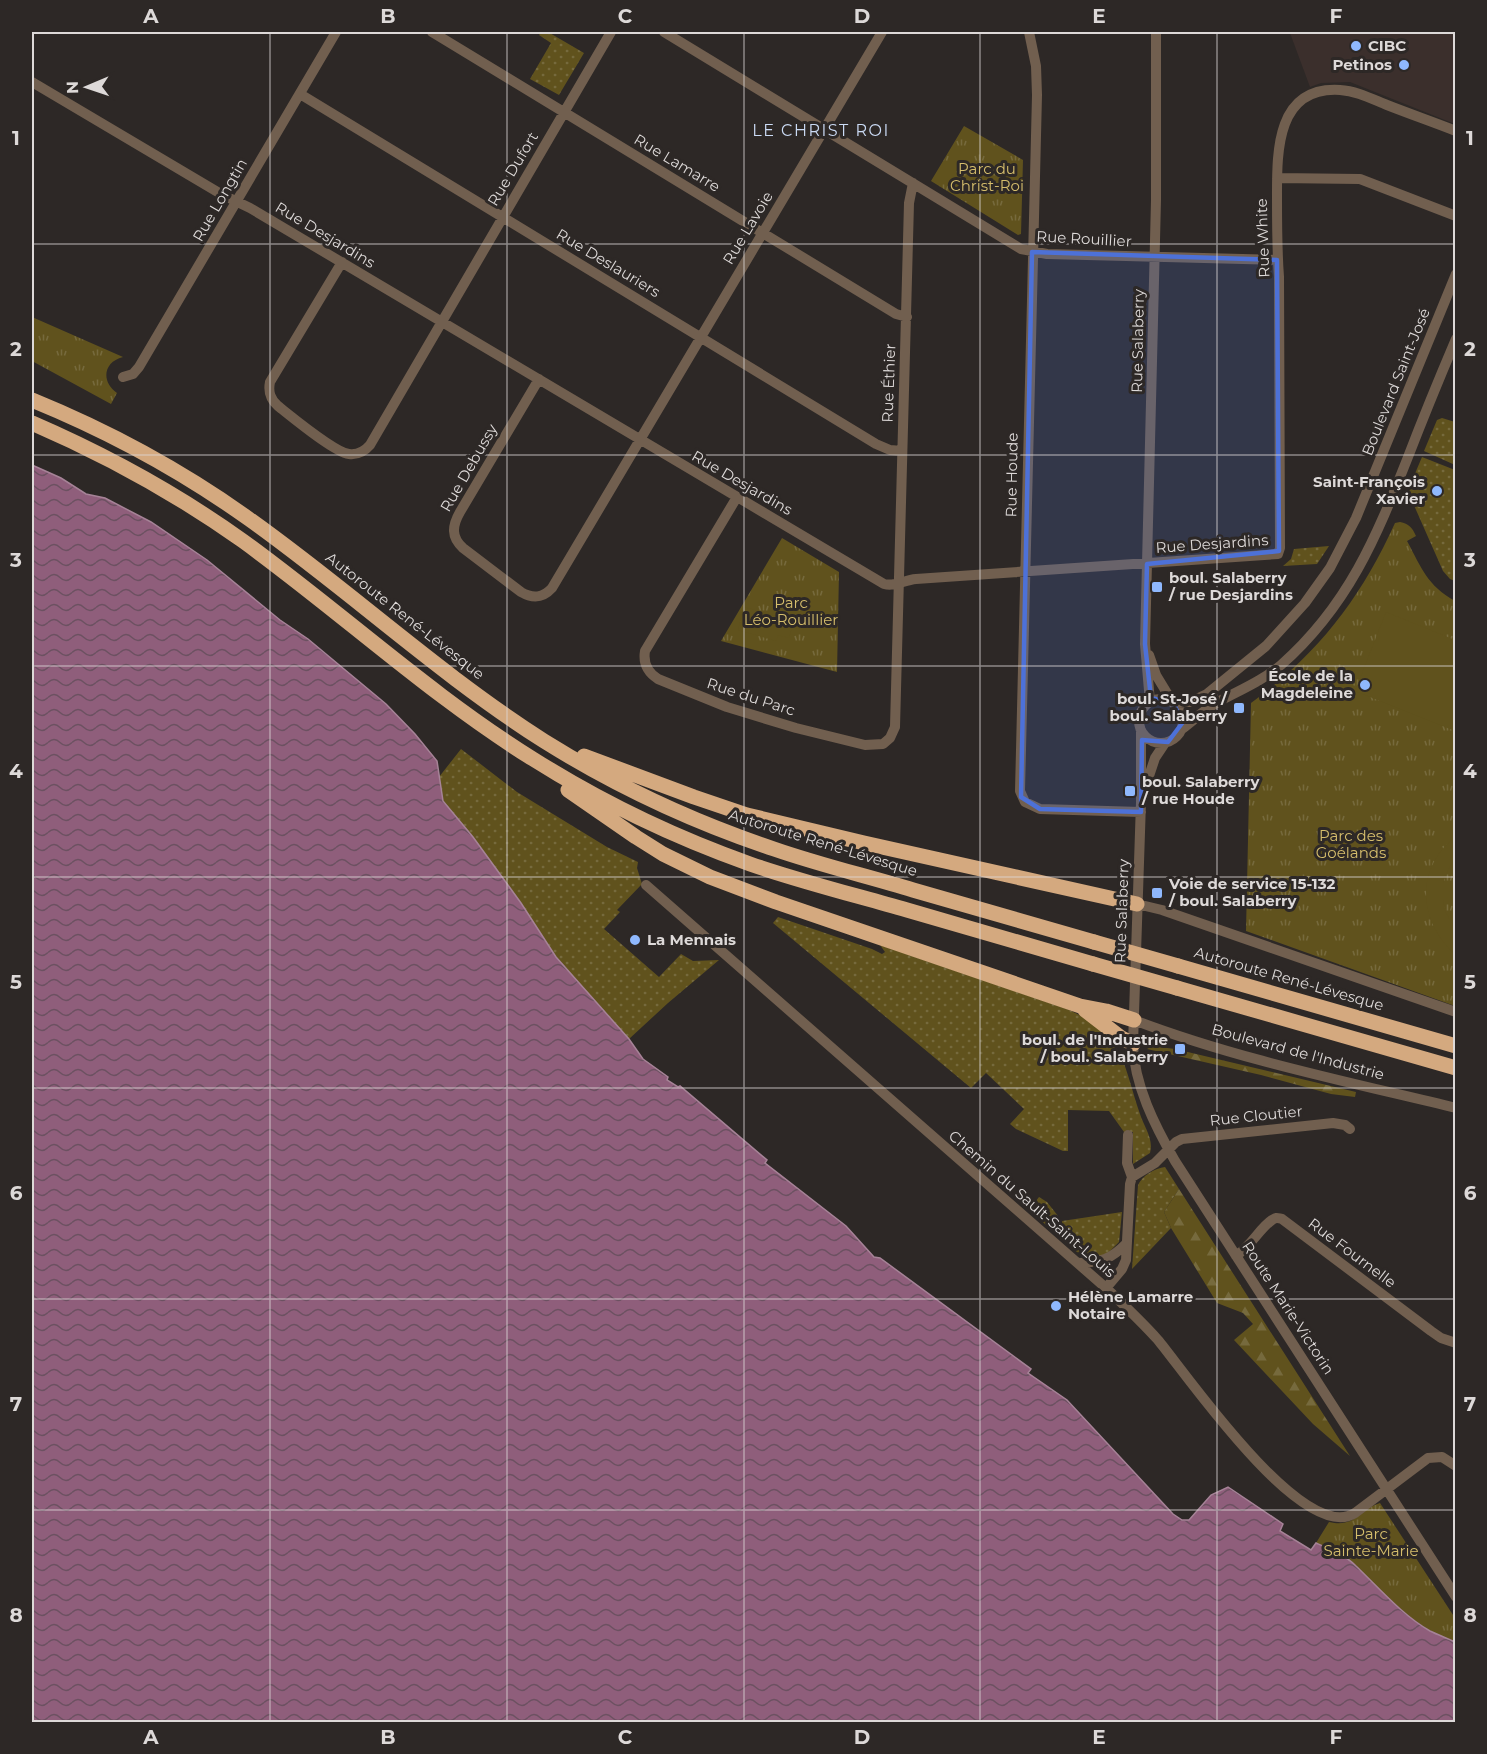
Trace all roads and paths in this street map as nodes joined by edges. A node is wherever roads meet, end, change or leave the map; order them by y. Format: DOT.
graph roads {
  1 [pos="336,32"];
  2 [pos="432,32"];
  3 [pos="611,32"];
  4 [pos="664,32"];
  5 [pos="882,32"];
  6 [pos="1029,32"];
  7 [pos="1156,34"];
  8 [pos="32,82"];
  9 [pos="300,94"];
  10 [pos="564,112"];
  11 [pos="824,130"];
  12 [pos="1455,131"];
  13 [pos="1277,178"];
  14 [pos="913,183"];
  15 [pos="237,201"];
  16 [pos="502,216"];
  17 [pos="1455,216"];
  18 [pos="762,233"];
  19 [pos="1032,252"];
  20 [pos="1155,257"];
  21 [pos="1277,260"];
  22 [pos="342,262"];
  23 [pos="1455,274"];
  24 [pos="906,317"];
  25 [pos="442,322"];
  26 [pos="701,338"];
  27 [pos="1455,339"];
  28 [pos="123,377"];
  29 [pos="539,380"];
  30 [pos="32,400"];
  31 [pos="32,423"];
  32 [pos="640,440"];
  33 [pos="902,451"];
  34 [pos="737,497"];
  35 [pos="1280,545"];
  36 [pos="1147,564"];
  37 [pos="1024,572"];
  38 [pos="899,584"];
  39 [pos="1145,644"];
  40 [pos="1150,702"];
  41 [pos="1173,703"];
  42 [pos="482,725"];
  43 [pos="1182,729"];
  44 [pos="1141,730"];
  45 [pos="545,741"];
  46 [pos="1165,743"];
  47 [pos="1141,807"];
  48 [pos="646,885"];
  49 [pos="1137,904"];
  50 [pos="1080,1006"];
  51 [pos="1455,1012"];
  52 [pos="1134,1020"];
  53 [pos="1132,1044"];
  54 [pos="1455,1046"];
  55 [pos="1455,1068"];
  56 [pos="1455,1108"];
  57 [pos="1350,1129"];
  58 [pos="1128,1135"];
  59 [pos="1168,1150"];
  60 [pos="1132,1176"];
  61 [pos="1127,1243"];
  62 [pos="1236,1256"];
  63 [pos="1078,1263"];
  64 [pos="1106,1288"];
  65 [pos="1455,1343"];
  66 [pos="1455,1466"];
  67 [pos="1386,1489"];
  68 [pos="1455,1597"];
  1 -- 9 [label="street, Rue Longtin"];
  2 -- 10 [label="street, Rue Lamarre"];
  3 -- 10 [label="street, Rue Dufort"];
  4 -- 11 [label="street, Rue Rouillier"];
  5 -- 11 [label="street, Rue Lavoie"];
  6 -- 19 [label="street, Rue Houde"];
  7 -- 20 [label="street, Rue Salaberry"];
  8 -- 15 [label="street, Rue Desjardins"];
  9 -- 15 [label="street, Rue Longtin"];
  9 -- 16 [label="street, Rue Deslauriers"];
  10 -- 16 [label="street, Rue Dufort"];
  10 -- 18 [label="street, Rue Lamarre"];
  11 -- 14 [label="street, Rue Rouillier"];
  11 -- 18 [label="street, Rue Lavoie"];
  12 -- 13 [label="street, Rue White"];
  13 -- 17 [label="street"];
  13 -- 21 [label="street, Rue White"];
  14 -- 19 [label="street, Rue Rouillier"];
  14 -- 24 [label="street, Rue Éthier"];
  15 -- 22 [label="street, Rue Desjardins"];
  15 -- 28 [label="street, Rue Longtin"];
  16 -- 25 [label="street, Rue Dufort"];
  16 -- 26 [label="street, Rue Deslauriers"];
  18 -- 24 [label="street, Rue Lamarre"];
  18 -- 26 [label="street, Rue Lavoie"];
  19 -- 20 [label="street, Rue Rouillier"];
  19 -- 37 [label="street, Rue Houde"];
  20 -- 21 [label="street, Rue Rouillier"];
  20 -- 36 [label="street, Rue Salaberry"];
  21 -- 35 [label="street, Rue White"];
  22 -- 25 [label="street, Rue Desjardins"];
  22 -- 25 [label="street, Rue Dufort"];
  23 -- 41 [label="street, Boulevard Saint-José"];
  24 -- 33 [label="street, Rue Éthier"];
  25 -- 29 [label="street, Rue Desjardins"];
  26 -- 32 [label="street, Rue Lavoie"];
  26 -- 33 [label="street, Rue Deslauriers"];
  27 -- 43 [label="street"];
  29 -- 32 [label="street, Rue Desjardins"];
  29 -- 32 [label="street, Rue Debussy"];
  30 -- 45 [label="highway, Autoroute René-Lévesque"];
  31 -- 42 [label="highway"];
  32 -- 34 [label="street, Rue Desjardins"];
  33 -- 38 [label="street, Rue Éthier"];
  34 -- 38 [label="street, Rue Desjardins"];
  34 -- 38 [label="street, Rue du Parc"];
  35 -- 36 [label="street, Rue Desjardins"];
  36 -- 37 [label="street, Rue Desjardins"];
  36 -- 39 [label="street, Rue Salaberry"];
  37 -- 38 [label="street, Rue Desjardins"];
  37 -- 47 [label="street, Rue Houde"];
  39 -- 40 [label="street, Rue Salaberry"];
  39 -- 41 [label="street, Rue Salaberry"];
  40 -- 41 [label="street"];
  40 -- 44 [label="street"];
  41 -- 43 [label="street"];
  42 -- 50 [label="highway"];
  42 -- 55 [label="highway, bridge"];
  43 -- 46 [label="street"];
  44 -- 46 [label="street"];
  44 -- 47 [label="street, Rue Salaberry"];
  45 -- 49 [label="highway"];
  45 -- 54 [label="highway, Autoroute René-Lévesque, bridge"];
  46 -- 47 [label="street, Rue Salaberry"];
  47 -- 49 [label="street, Rue Salaberry"];
  48 -- 63 [label="street, Chemin du Sault-Saint-Louis"];
  49 -- 51 [label="street"];
  49 -- 52 [label="street, Rue Salaberry"];
  50 -- 52 [label="highway"];
  50 -- 53 [label="highway"];
  52 -- 53 [label="street, Route Marie-Victorin"];
  52 -- 56 [label="street, Boulevard de l'Industrie"];
  53 -- 59 [label="street, Route Marie-Victorin"];
  57 -- 59 [label="street, Rue Cloutier"];
  58 -- 60 [label="street"];
  59 -- 60 [label="street"];
  59 -- 62 [label="street, Route Marie-Victorin"];
  60 -- 61 [label="street"];
  61 -- 63 [label="street"];
  61 -- 64 [label="street"];
  62 -- 65 [label="street, Rue Fournelle"];
  62 -- 67 [label="street, Route Marie-Victorin"];
  63 -- 64 [label="street, Chemin du Sault-Saint-Louis"];
  64 -- 67 [label="street, Chemin du Sault-Saint-Louis"];
  66 -- 67 [label="street"];
  67 -- 68 [label="street, Route Marie-Victorin"];
}
